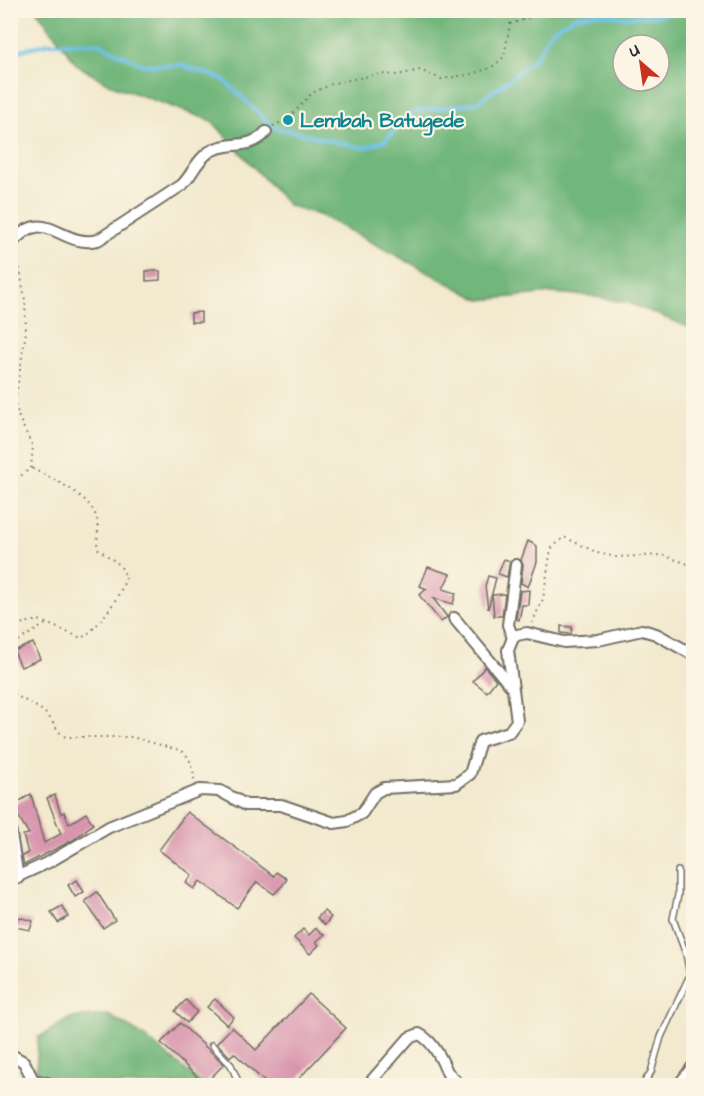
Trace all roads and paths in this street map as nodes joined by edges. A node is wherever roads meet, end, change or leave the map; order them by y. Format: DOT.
graph roads {
  1 [pos="517,10"];
  2 [pos="534,10"];
  3 [pos="510,24"];
  4 [pos="276,123"];
  5 [pos="266,132"];
  6 [pos="12,243"];
  7 [pos="30,468"];
  8 [pos="10,478"];
  9 [pos="516,565"];
  10 [pos="693,566"];
  11 [pos="454,618"];
  12 [pos="47,623"];
  13 [pos="10,626"];
  14 [pos="527,633"];
  15 [pos="513,638"];
  16 [pos="10,649"];
  17 [pos="693,655"];
  18 [pos="510,685"];
  19 [pos="10,690"];
  20 [pos="186,794"];
  21 [pos="10,828"];
  22 [pos="678,871"];
  23 [pos="14,879"];
  24 [pos="212,1045"];
  25 [pos="10,1054"];
  26 [pos="444,1064"];
  27 [pos="693,1065"];
  28 [pos="30,1083"];
  29 [pos="55,1086"];
  30 [pos="240,1086"];
  31 [pos="367,1086"];
  32 [pos="453,1086"];
  33 [pos="464,1086"];
  34 [pos="642,1086"];
  35 [pos="678,1086"];
  1 -- 3 [label="path"];
  2 -- 3 [label="path"];
  3 -- 4 [label="path"];
  5 -- 6 [label="street"];
  6 -- 7 [label="path"];
  7 -- 8 [label="path"];
  7 -- 12 [label="path"];
  9 -- 15 [label="street"];
  10 -- 14 [label="path"];
  11 -- 18 [label="street"];
  12 -- 13 [label="path"];
  12 -- 16 [label="path"];
  14 -- 15 [label="street"];
  14 -- 17 [label="street"];
  15 -- 18 [label="street"];
  18 -- 20 [label="street"];
  19 -- 20 [label="path"];
  20 -- 23 [label="street"];
  21 -- 23 [label="street"];
  22 -- 34 [label="lane"];
  24 -- 30 [label="lane"];
  25 -- 28 [label="street"];
  26 -- 31 [label="street"];
  26 -- 32 [label="street"];
  26 -- 33 [label="lane"];
  27 -- 35 [label="street"];
  28 -- 29 [label="street"];
}
